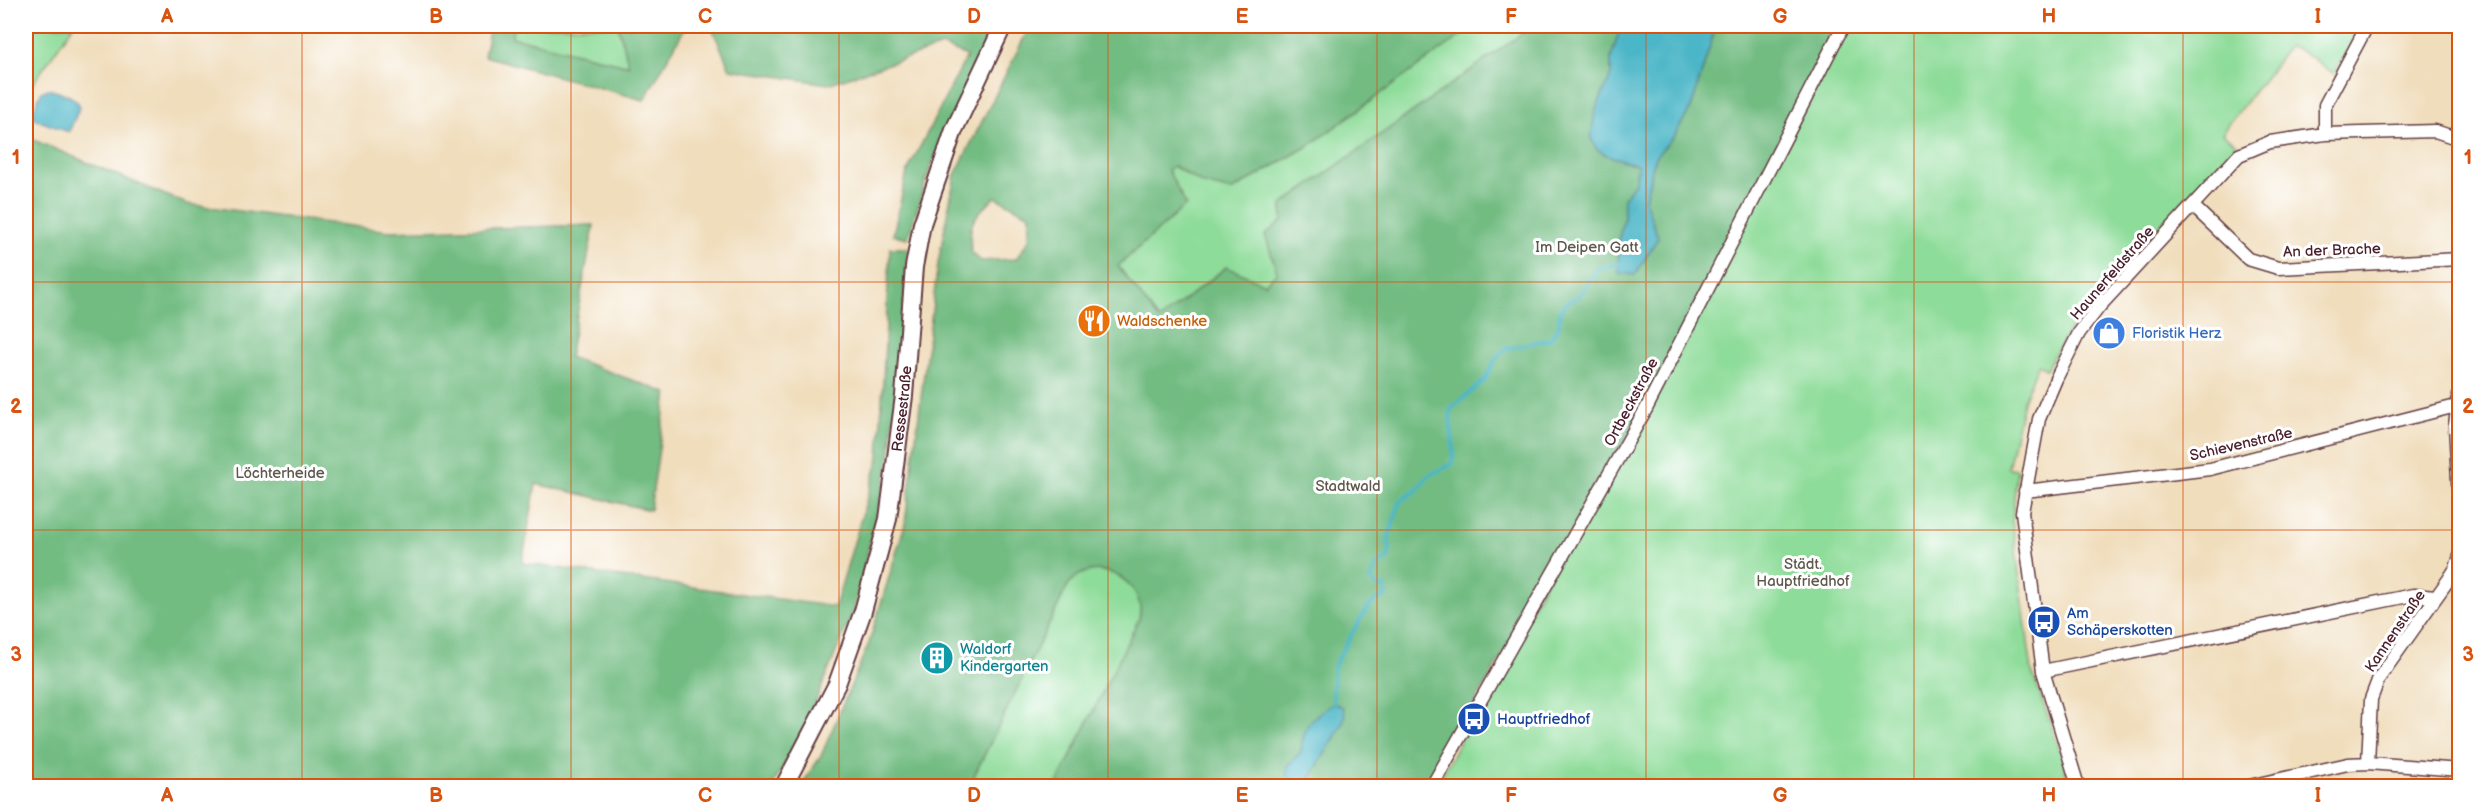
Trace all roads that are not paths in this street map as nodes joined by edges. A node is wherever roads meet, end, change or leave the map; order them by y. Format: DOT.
graph roads {
  1 [pos="1003,26"];
  2 [pos="1843,26"];
  3 [pos="2367,26"];
  4 [pos="2325,134"];
  5 [pos="2458,136"];
  6 [pos="2193,206"];
  7 [pos="2460,259"];
  8 [pos="2460,388"];
  9 [pos="2458,405"];
  10 [pos="2025,491"];
  11 [pos="2460,519"];
  12 [pos="2458,564"];
  13 [pos="2436,597"];
  14 [pos="2043,671"];
  15 [pos="2368,764"];
  16 [pos="2460,770"];
  17 [pos="784,786"];
  18 [pos="1432,786"];
  19 [pos="2078,786"];
  20 [pos="2249,786"];
  1 -- 17 [label="main road, Ressestraße"];
  2 -- 18 [label="street, Ortbeckstraße"];
  3 -- 4 [label="street"];
  4 -- 5 [label="street, Haunerfeldstraße"];
  4 -- 6 [label="street, Haunerfeldstraße"];
  6 -- 7 [label="street, An der Brache"];
  6 -- 10 [label="street, Haunerfeldstraße"];
  8 -- 9 [label="street"];
  9 -- 10 [label="street, Schievenstraße"];
  9 -- 11 [label="street"];
  10 -- 14 [label="street, Haunerfeldstraße"];
  12 -- 13 [label="street, Kannenstraße"];
  13 -- 14 [label="street"];
  13 -- 15 [label="street, Kannenstraße"];
  14 -- 19 [label="street, Haunerfeldstraße"];
  15 -- 16 [label="street"];
  15 -- 20 [label="street"];
}
